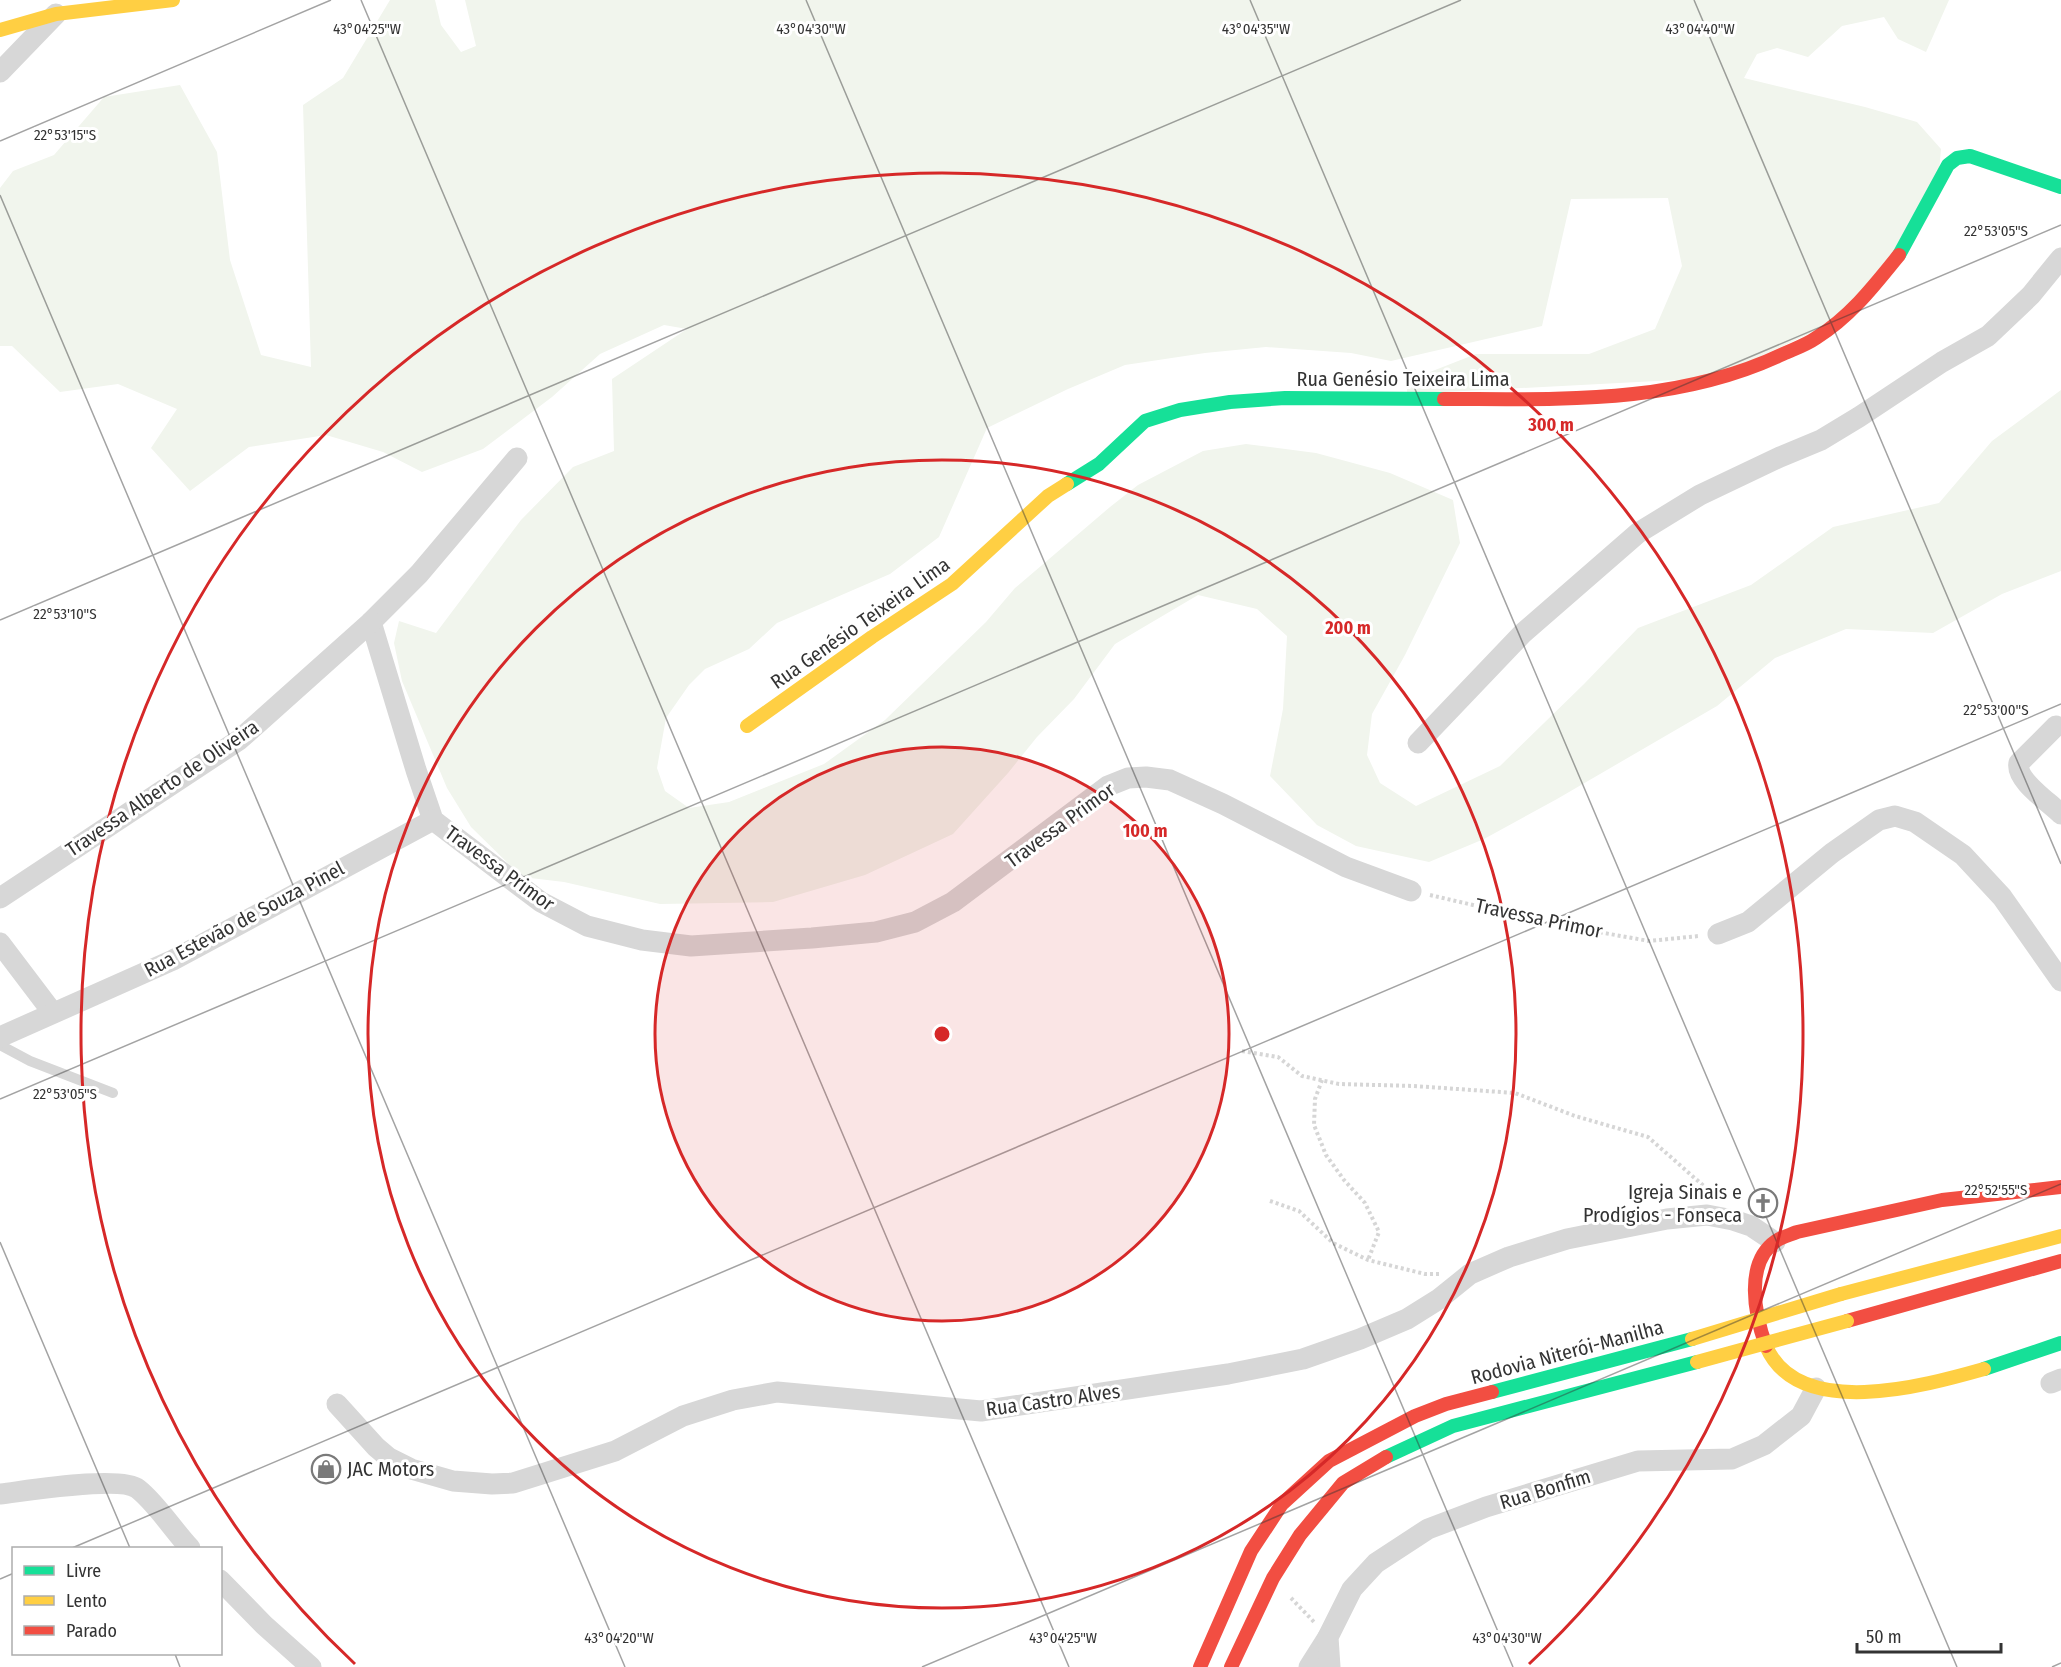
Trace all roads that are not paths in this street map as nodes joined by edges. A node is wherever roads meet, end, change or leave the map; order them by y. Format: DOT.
graph roads {
  1 [pos="173,0"];
  2 [pos="119,3"];
  3 [pos="56,14"];
  4 [pos="0,30"];
  5 [pos="0,72"];
  6 [pos="2061,187"];
  7 [pos="2061,258"];
  8 [pos="517,458"];
  9 [pos="371,622"];
  10 [pos="747,726"];
  11 [pos="2056,726"];
  12 [pos="1418,743"];
  13 [pos="2061,814"];
  14 [pos="433,819"];
  15 [pos="1411,891"];
  16 [pos="0,898"];
  17 [pos="1718,934"];
  18 [pos="0,944"];
  19 [pos="2061,981"];
  20 [pos="53,1013"];
  21 [pos="0,1037"];
  22 [pos="0,1045"];
  23 [pos="113,1093"];
  24 [pos="2061,1187"];
  25 [pos="2061,1236"];
  26 [pos="1775,1242"];
  27 [pos="2061,1261"];
  28 [pos="2061,1343"];
  29 [pos="1816,1388"];
  30 [pos="337,1404"];
  31 [pos="0,1494"];
  32 [pos="189,1547"];
  33 [pos="222,1582"];
  34 [pos="1328,1637"];
  35 [pos="311,1667"];
  36 [pos="1200,1667"];
  37 [pos="1231,1667"];
  38 [pos="1309,1667"];
  39 [pos="1330,1667"];
  1 -- 2 [label="main road"];
  2 -- 3 [label="main road"];
  3 -- 4 [label="main road"];
  3 -- 5 [label="street"];
  6 -- 10 [label="main road, Rua Genésio Teixeira Lima"];
  7 -- 12 [label="street"];
  8 -- 9 [label="street"];
  9 -- 14 [label="street, Travessa Primor"];
  9 -- 16 [label="street, Travessa Alberto de Oliveira"];
  11 -- 13 [label="street"];
  14 -- 15 [label="street, Travessa Primor"];
  14 -- 20 [label="street, Rua Estevão de Souza Pinel"];
  17 -- 19 [label="street"];
  18 -- 20 [label="street"];
  20 -- 21 [label="street, Rua Estevão de Souza Pinel"];
  22 -- 23 [label="lane"];
  24 -- 26 [label="main road"];
  25 -- 36 [label="main road, Rodovia Niterói-Manilha, bridge"];
  26 -- 29 [label="main road"];
  26 -- 30 [label="street, Rua Castro Alves"];
  27 -- 37 [label="main road, bridge"];
  28 -- 29 [label="main road"];
  29 -- 34 [label="street, Rua Bonfim"];
  31 -- 32 [label="street"];
  33 -- 35 [label="street"];
  34 -- 38 [label="street, Rua Bonfim"];
  34 -- 39 [label="street"];
}
